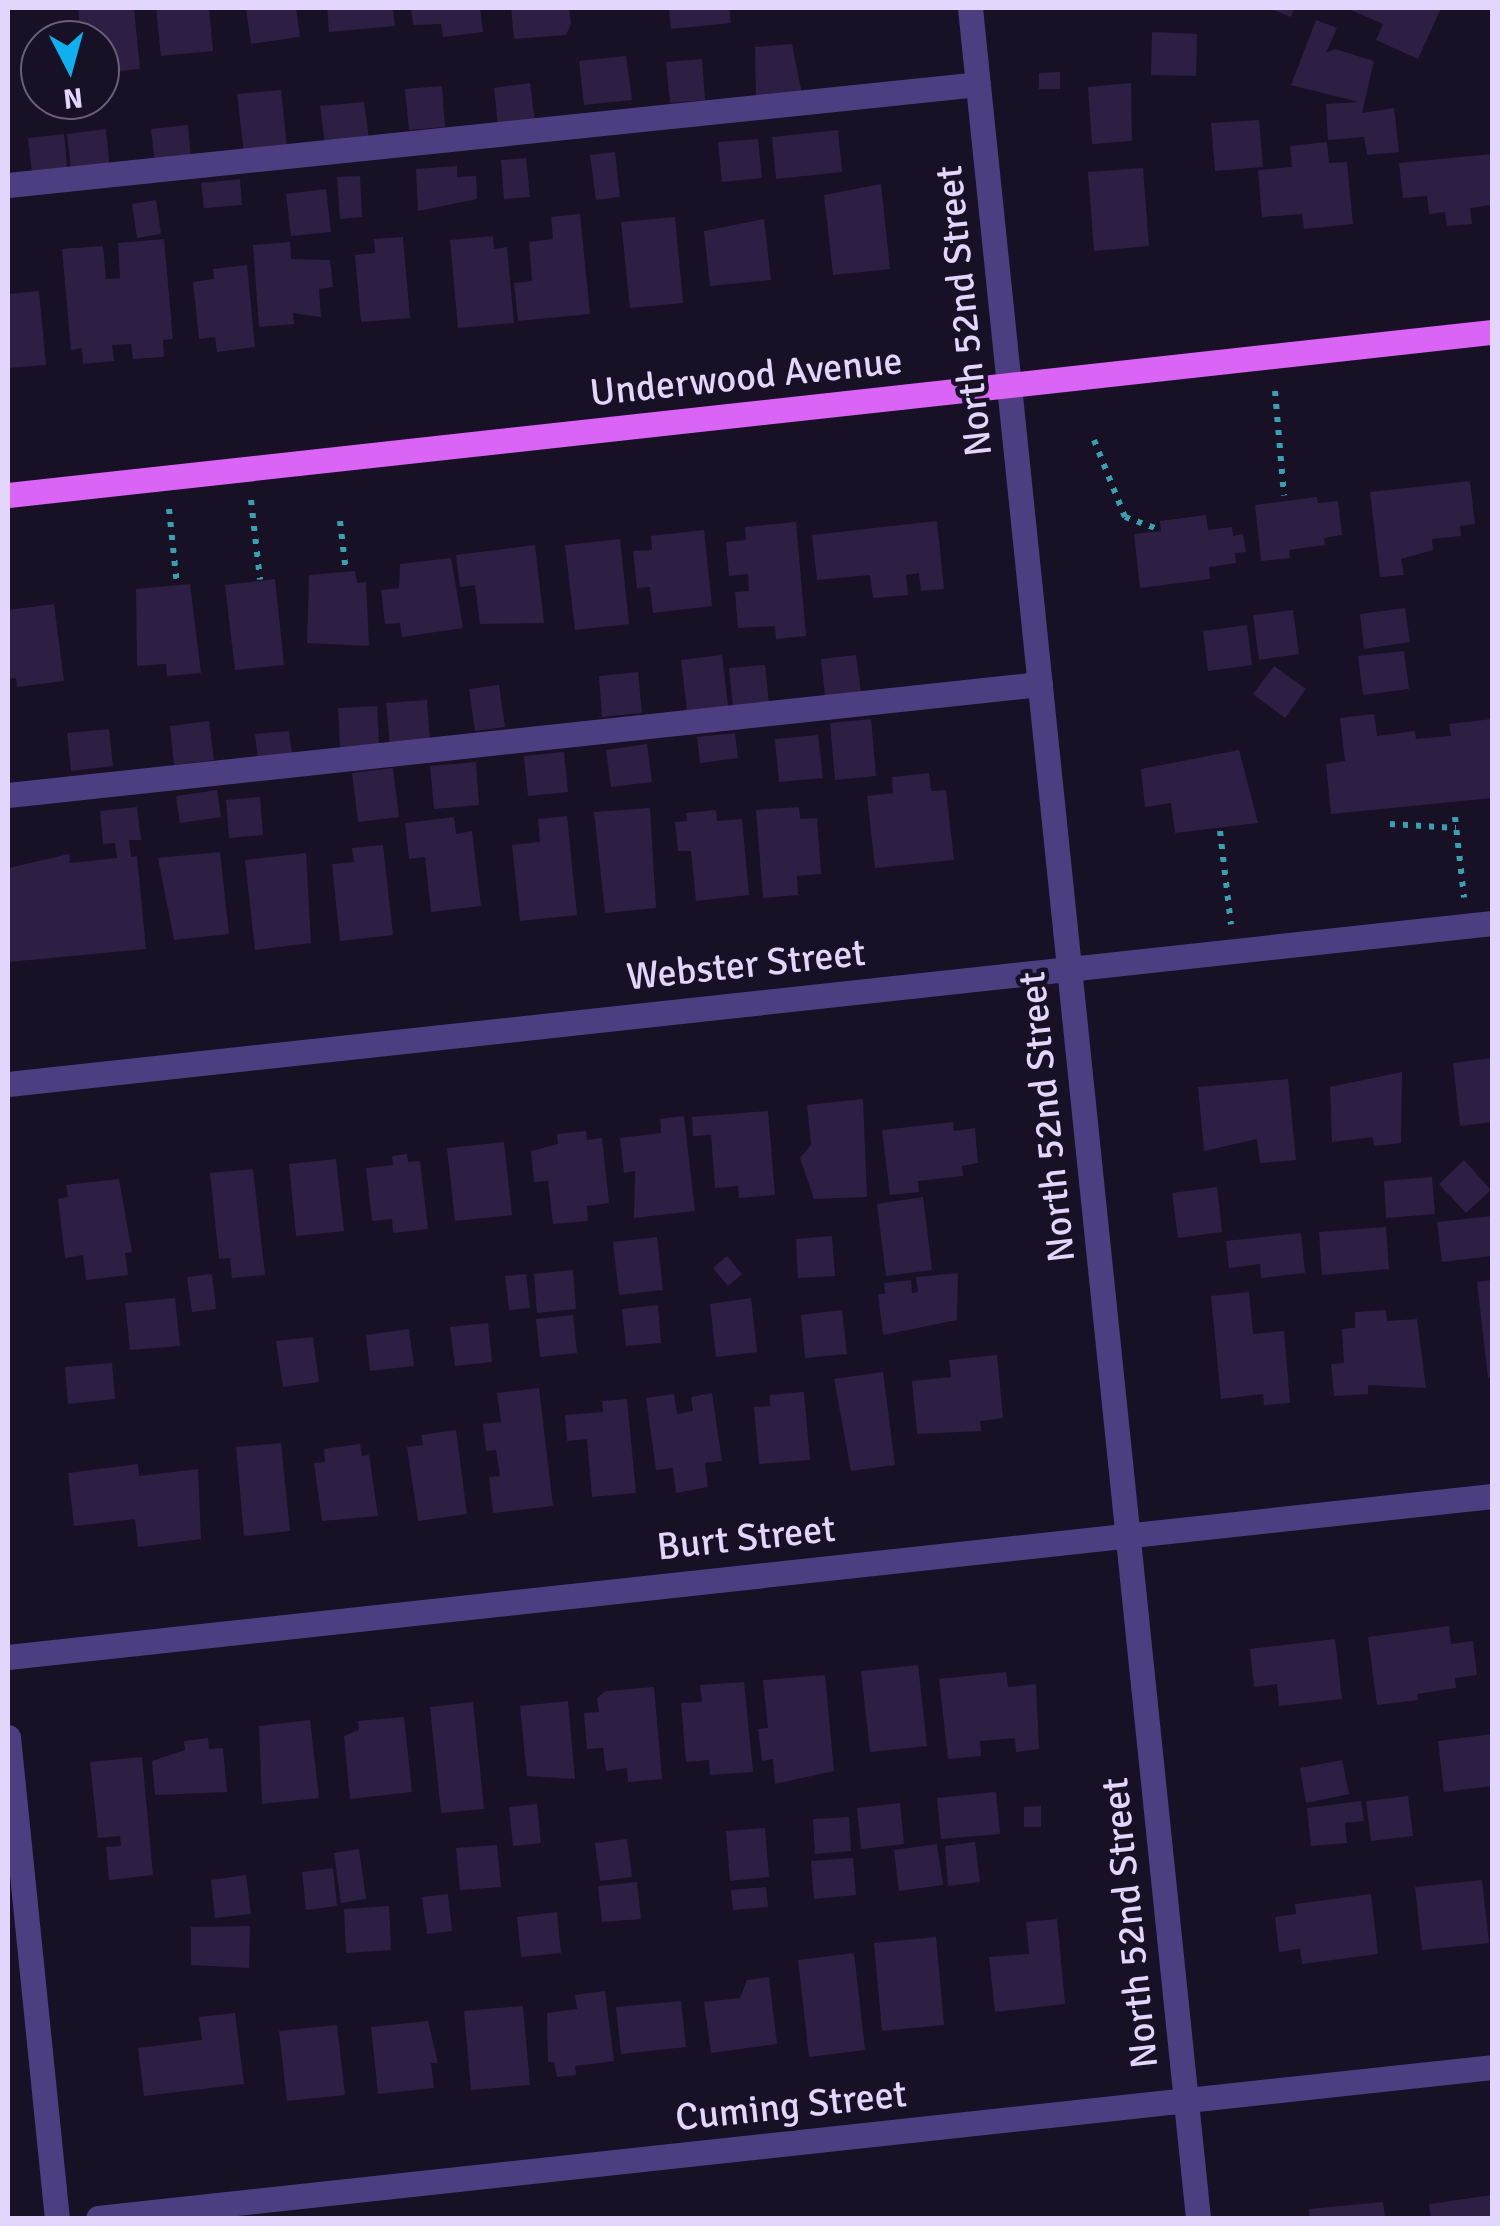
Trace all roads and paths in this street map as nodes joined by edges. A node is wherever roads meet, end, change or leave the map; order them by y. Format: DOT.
graph roads {
  1 [pos="970,8"];
  2 [pos="978,84"];
  3 [pos="8,186"];
  4 [pos="1492,332"];
  5 [pos="1009,386"];
  6 [pos="1274,390"];
  7 [pos="1094,440"];
  8 [pos="8,494"];
  9 [pos="1284,496"];
  10 [pos="251,500"];
  11 [pos="169,509"];
  12 [pos="340,521"];
  13 [pos="1155,528"];
  14 [pos="346,572"];
  15 [pos="260,579"];
  16 [pos="177,585"];
  17 [pos="1040,684"];
  18 [pos="8,796"];
  19 [pos="1455,817"];
  20 [pos="1390,824"];
  21 [pos="1456,828"];
  22 [pos="1220,831"];
  23 [pos="1465,908"];
  24 [pos="1492,923"];
  25 [pos="1232,930"];
  26 [pos="1070,968"];
  27 [pos="8,1084"];
  28 [pos="1492,1496"];
  29 [pos="1128,1534"];
  30 [pos="8,1656"];
  31 [pos="8,1737"];
  32 [pos="1492,2067"];
  33 [pos="1187,2101"];
  34 [pos="57,2218"];
  35 [pos="98,2218"];
  36 [pos="1198,2218"];
  1 -- 2 [label="street, North 52nd Street"];
  2 -- 3 [label="street"];
  2 -- 5 [label="street, North 52nd Street"];
  4 -- 5 [label="main road, Underwood Avenue"];
  5 -- 8 [label="main road, Underwood Avenue"];
  5 -- 17 [label="street, North 52nd Street"];
  6 -- 9 [label="path"];
  7 -- 13 [label="path"];
  10 -- 15 [label="path"];
  11 -- 16 [label="path"];
  12 -- 14 [label="path"];
  17 -- 18 [label="street"];
  17 -- 26 [label="street, North 52nd Street"];
  19 -- 21 [label="path"];
  20 -- 21 [label="path"];
  21 -- 23 [label="path"];
  22 -- 25 [label="path"];
  24 -- 26 [label="street, Webster Street"];
  26 -- 27 [label="street, Webster Street"];
  26 -- 29 [label="street, North 52nd Street"];
  28 -- 29 [label="street, Burt Street"];
  29 -- 30 [label="street, Burt Street"];
  29 -- 33 [label="street, North 52nd Street"];
  31 -- 34 [label="street"];
  32 -- 33 [label="street, Cuming Street"];
  33 -- 35 [label="street, Cuming Street"];
  33 -- 36 [label="street, North 52nd Street"];
}
